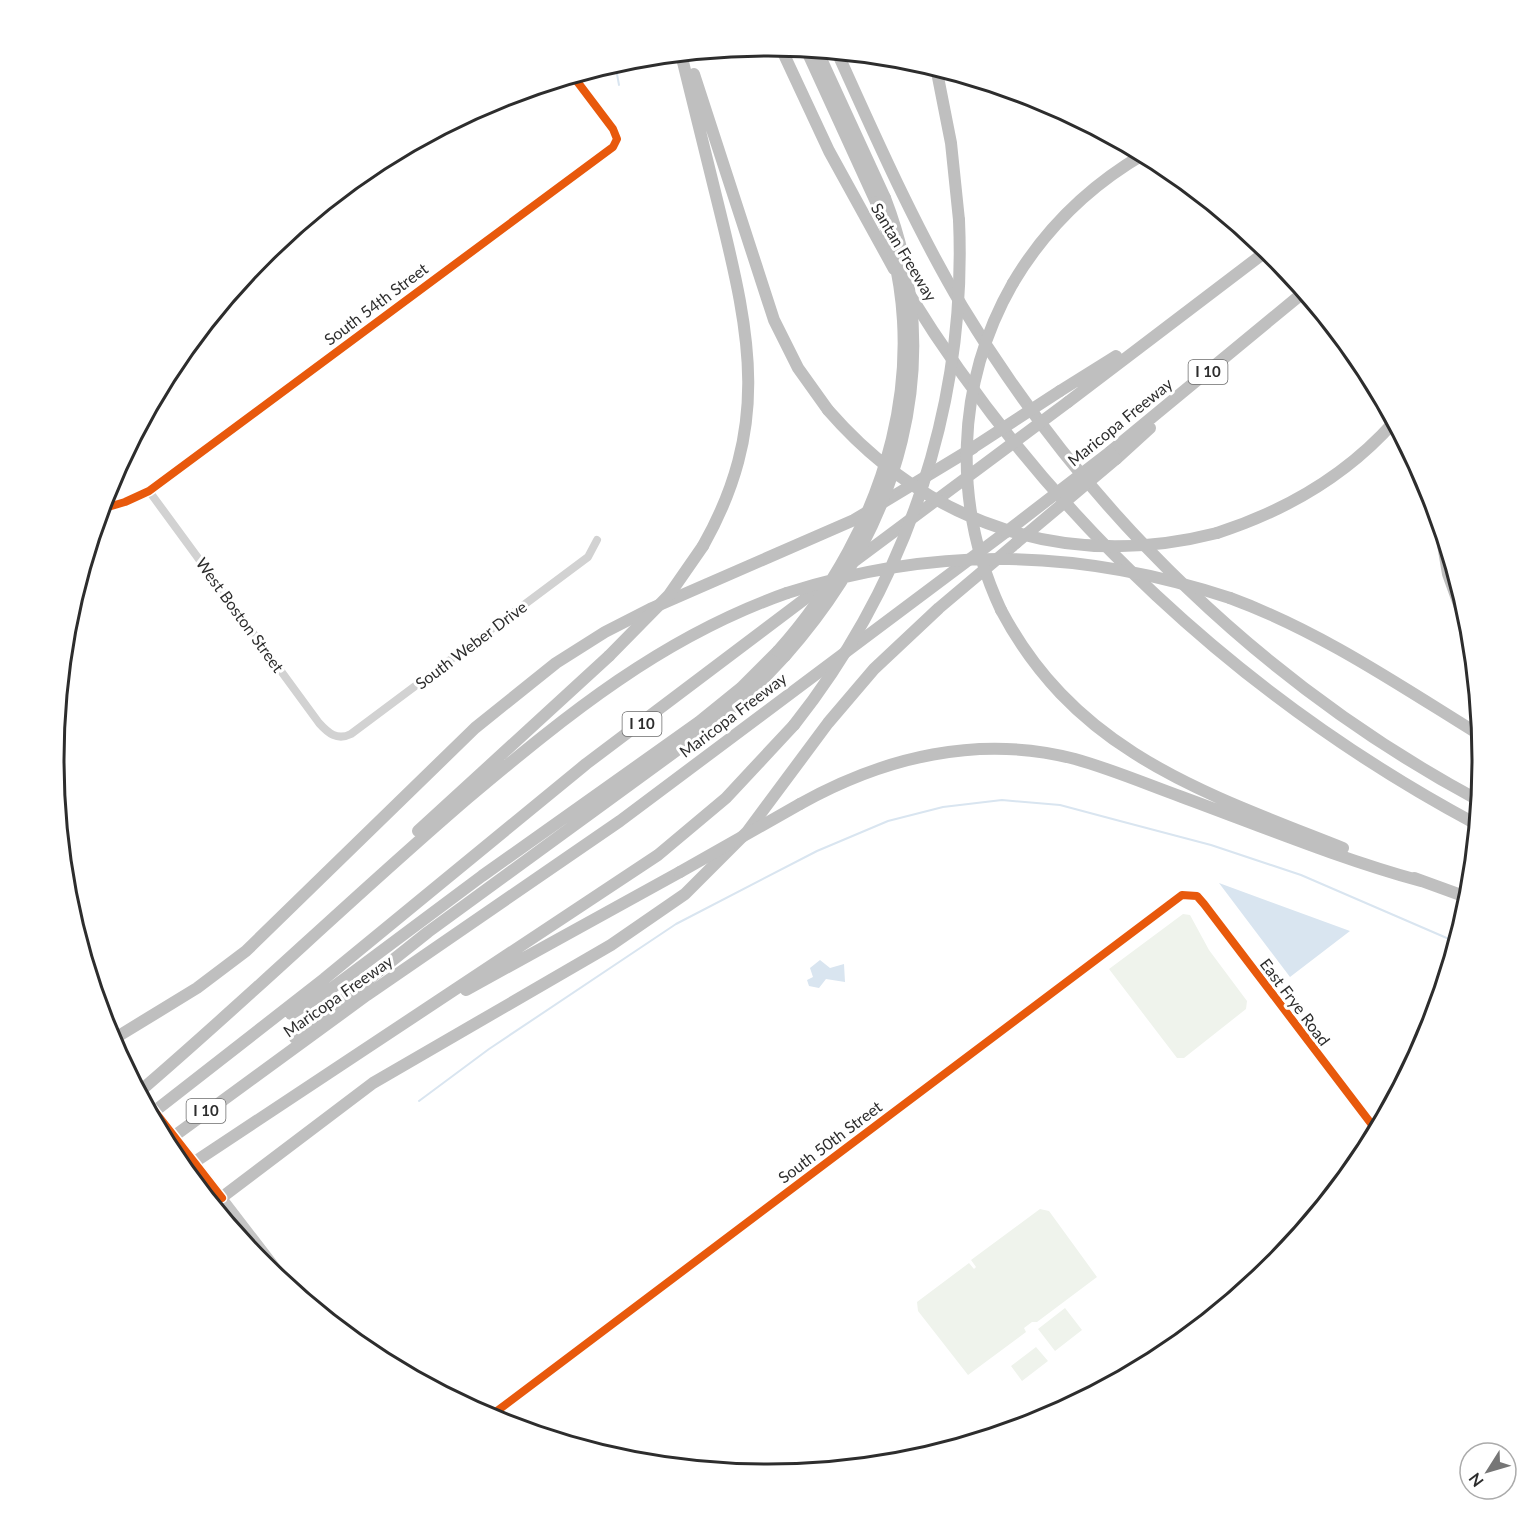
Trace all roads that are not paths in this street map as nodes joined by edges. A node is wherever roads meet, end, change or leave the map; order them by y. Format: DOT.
graph roads {
  1 [pos="785,56"];
  2 [pos="810,57"];
  3 [pos="820,58"];
  4 [pos="841,60"];
  5 [pos="683,61"];
  6 [pos="689,61"];
  7 [pos="938,76"];
  8 [pos="577,82"];
  9 [pos="1136,160"];
  10 [pos="880,200"];
  11 [pos="1260,256"];
  12 [pos="1298,297"];
  13 [pos="1064,396"];
  14 [pos="1388,428"];
  15 [pos="1113,455"];
  16 [pos="149,491"];
  17 [pos="112,506"];
  18 [pos="597,540"];
  19 [pos="1471,729"];
  20 [pos="335,736"];
  21 [pos="1470,795"];
  22 [pos="1469,820"];
  23 [pos="1421,881"];
  24 [pos="1190,894"];
  25 [pos="1458,894"];
  26 [pos="341,908"];
  27 [pos="418,1017"];
  28 [pos="121,1035"];
  29 [pos="249,1039"];
  30 [pos="247,1081"];
  31 [pos="145,1086"];
  32 [pos="157,1110"];
  33 [pos="1371,1123"];
  34 [pos="169,1129"];
  35 [pos="174,1136"];
  36 [pos="192,1164"];
  37 [pos="215,1196"];
  38 [pos="219,1200"];
  39 [pos="499,1410"];
  1 -- 22 [label="highway, Santan Freeway"];
  2 -- 10 [label="highway"];
  3 -- 10 [label="highway"];
  4 -- 21 [label="highway, Santan Freeway"];
  5 -- 26 [label="highway, bridge"];
  6 -- 14 [label="highway, bridge"];
  7 -- 27 [label="highway, bridge"];
  8 -- 16 [label="street, South 54th Street"];
  9 -- 23 [label="highway, bridge"];
  10 -- 29 [label="highway, bridge"];
  10 -- 30 [label="highway, bridge"];
  11 -- 13 [label="highway"];
  12 -- 15 [label="highway, Maricopa Freeway / I 10"];
  13 -- 28 [label="highway, bridge"];
  13 -- 29 [label="highway, Maricopa Freeway / I 10, bridge"];
  15 -- 30 [label="highway, Maricopa Freeway / I 10, bridge"];
  15 -- 38 [label="highway, bridge"];
  16 -- 17 [label="street, South 54th Street"];
  16 -- 20 [label="street, West Boston Street"];
  18 -- 20 [label="street, South Weber Drive"];
  19 -- 26 [label="highway, bridge"];
  23 -- 25 [label="highway"];
  23 -- 27 [label="highway, bridge"];
  24 -- 33 [label="street, East Frye Road"];
  24 -- 39 [label="street, South 50th Street"];
  26 -- 31 [label="highway"];
  27 -- 36 [label="highway"];
  29 -- 32 [label="highway, Maricopa Freeway / I 10"];
  30 -- 35 [label="highway, Maricopa Freeway / I 10"];
  34 -- 37 [label="main road, bridge"];
}
